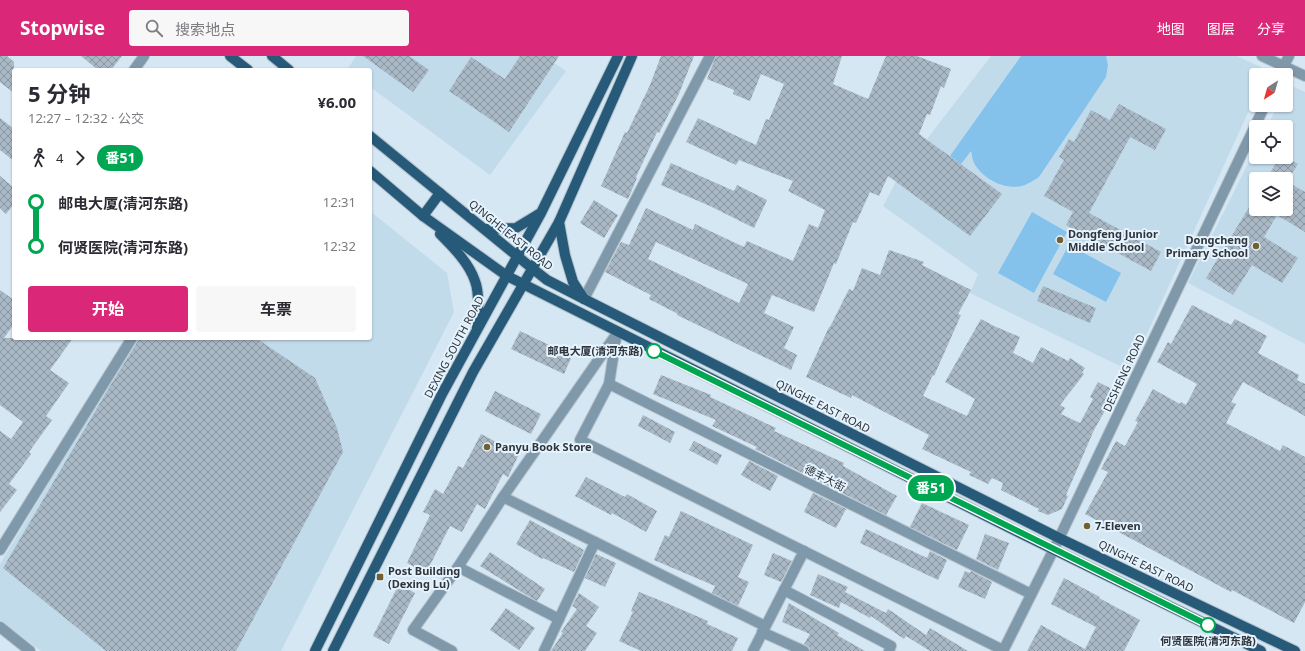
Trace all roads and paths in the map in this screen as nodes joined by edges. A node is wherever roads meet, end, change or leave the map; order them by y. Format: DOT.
graph roads {
  1 [pos="144,56"];
  2 [pos="230,56"];
  3 [pos="272,56"];
  4 [pos="618,56"];
  5 [pos="632,56"];
  6 [pos="710,56"];
  7 [pos="1262,56"];
  8 [pos="1289,56"];
  9 [pos="135,68"];
  10 [pos="245,68"];
  11 [pos="287,68"];
  12 [pos="1278,68"];
  13 [pos="1282,68"];
  14 [pos="1293,73"];
  15 [pos="1305,76"];
  16 [pos="1262,112"];
  17 [pos="372,138"];
  18 [pos="372,173"];
  19 [pos="440,193"];
  20 [pos="541,213"];
  21 [pos="423,216"];
  22 [pos="559,222"];
  23 [pos="485,229"];
  24 [pos="517,256"];
  25 [pos="533,269"];
  26 [pos="506,276"];
  27 [pos="524,285"];
  28 [pos="584,299"];
  29 [pos="477,330"];
  30 [pos="617,332"];
  31 [pos="131,340"];
  32 [pos="609,384"];
  33 [pos="504,497"];
  34 [pos="1059,538"];
  35 [pos="595,542"];
  36 [pos="1054,549"];
  37 [pos="0,550"];
  38 [pos="804,551"];
  39 [pos="458,567"];
  40 [pos="784,590"];
  41 [pos="1031,594"];
  42 [pos="559,619"];
  43 [pos="0,627"];
  44 [pos="763,629"];
  45 [pos="0,636"];
  46 [pos="19,651"];
  47 [pos="30,651"];
  48 [pos="315,651"];
  49 [pos="333,651"];
  50 [pos="452,651"];
  51 [pos="544,651"];
  52 [pos="753,651"];
  53 [pos="804,651"];
  54 [pos="889,651"];
  55 [pos="1003,651"];
  56 [pos="1261,651"];
  57 [pos="1295,651"];
  1 -- 9 [label="street"];
  2 -- 10 [label="main road"];
  3 -- 11 [label="main road"];
  4 -- 20 [label="main road, DEXING SOUTH ROAD"];
  5 -- 22 [label="main road"];
  6 -- 28 [label="street"];
  7 -- 12 [label="street"];
  8 -- 13 [label="street"];
  14 -- 15 [label="street"];
  16 -- 34 [label="street, DESHENG ROAD"];
  17 -- 19 [label="main road, QINGHE EAST ROAD"];
  18 -- 21 [label="main road"];
  19 -- 21 [label="main road"];
  19 -- 23 [label="main road, QINGHE EAST ROAD"];
  20 -- 23 [label="main road"];
  20 -- 24 [label="main road, DEXING SOUTH ROAD"];
  21 -- 26 [label="main road"];
  21 -- 29 [label="main road"];
  22 -- 25 [label="main road"];
  22 -- 28 [label="main road"];
  23 -- 24 [label="main road, QINGHE EAST ROAD"];
  24 -- 25 [label="main road, QINGHE EAST ROAD"];
  24 -- 26 [label="main road, DEXING SOUTH ROAD"];
  25 -- 27 [label="main road"];
  25 -- 28 [label="main road, QINGHE EAST ROAD"];
  26 -- 27 [label="main road"];
  26 -- 29 [label="main road, DEXING SOUTH ROAD"];
  27 -- 30 [label="main road"];
  27 -- 49 [label="main road"];
  28 -- 34 [label="main road, QINGHE EAST ROAD"];
  29 -- 48 [label="main road, DEXING SOUTH ROAD"];
  30 -- 32 [label="street"];
  30 -- 33 [label="street"];
  30 -- 36 [label="main road"];
  31 -- 37 [label="street"];
  32 -- 38 [label="street"];
  32 -- 41 [label="street, 德丰大街"];
  33 -- 35 [label="street"];
  33 -- 39 [label="street"];
  34 -- 36 [label="street, DESHENG ROAD"];
  34 -- 57 [label="main road, QINGHE EAST ROAD"];
  35 -- 42 [label="street"];
  35 -- 44 [label="street"];
  36 -- 41 [label="street, DESHENG ROAD"];
  36 -- 56 [label="main road"];
  38 -- 40 [label="street"];
  38 -- 55 [label="street"];
  39 -- 42 [label="street"];
  39 -- 50 [label="street"];
  40 -- 44 [label="street"];
  40 -- 54 [label="street"];
  41 -- 55 [label="street, DESHENG ROAD"];
  42 -- 51 [label="street"];
  43 -- 47 [label="street"];
  44 -- 52 [label="street"];
  44 -- 53 [label="street"];
  45 -- 46 [label="street"];
}
